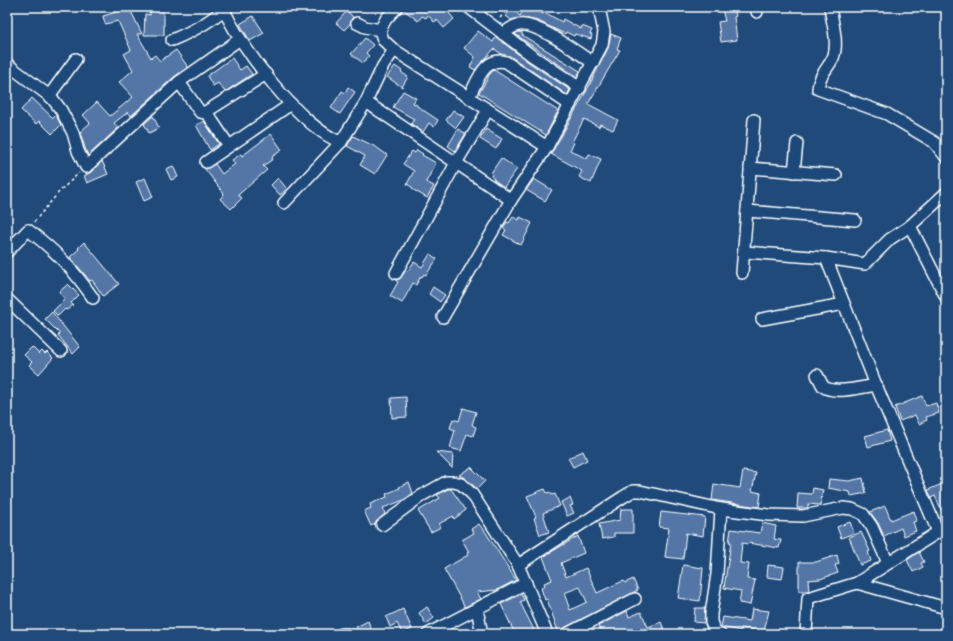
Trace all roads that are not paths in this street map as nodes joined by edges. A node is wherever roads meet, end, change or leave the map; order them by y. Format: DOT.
graph roads {
  1 [pos="397,7"];
  2 [pos="468,7"];
  3 [pos="600,7"];
  4 [pos="830,7"];
  5 [pos="224,8"];
  6 [pos="357,23"];
  7 [pos="380,30"];
  8 [pos="503,34"];
  9 [pos="240,38"];
  10 [pos="172,40"];
  11 [pos="394,50"];
  12 [pos="76,59"];
  13 [pos="593,62"];
  14 [pos="7,64"];
  15 [pos="266,74"];
  16 [pos="179,82"];
  17 [pos="580,88"];
  18 [pos="49,96"];
  19 [pos="469,98"];
  20 [pos="366,102"];
  21 [pos="290,104"];
  22 [pos="570,105"];
  23 [pos="488,110"];
  24 [pos="207,112"];
  25 [pos="754,120"];
  26 [pos="341,142"];
  27 [pos="797,143"];
  28 [pos="229,146"];
  29 [pos="547,147"];
  30 [pos="946,157"];
  31 [pos="206,162"];
  32 [pos="456,163"];
  33 [pos="750,168"];
  34 [pos="794,172"];
  35 [pos="836,175"];
  36 [pos="946,193"];
  37 [pos="511,200"];
  38 [pos="284,203"];
  39 [pos="747,211"];
  40 [pos="855,220"];
  41 [pos="910,226"];
  42 [pos="7,252"];
  43 [pos="744,252"];
  44 [pos="826,258"];
  45 [pos="396,273"];
  46 [pos="742,273"];
  47 [pos="946,297"];
  48 [pos="93,298"];
  49 [pos="7,299"];
  50 [pos="844,304"];
  51 [pos="443,317"];
  52 [pos="762,319"];
  53 [pos="61,351"];
  54 [pos="817,375"];
  55 [pos="876,386"];
  56 [pos="721,508"];
  57 [pos="382,525"];
  58 [pos="942,530"];
  59 [pos="888,563"];
  60 [pos="518,565"];
  61 [pos="526,583"];
  62 [pos="857,583"];
  63 [pos="635,599"];
  64 [pos="946,608"];
  65 [pos="477,609"];
  66 [pos="342,634"];
  67 [pos="348,634"];
  68 [pos="428,634"];
  69 [pos="482,634"];
  70 [pos="547,634"];
  71 [pos="568,634"];
  72 [pos="720,634"];
  73 [pos="806,634"];
  1 -- 7 [label="street"];
  2 -- 8 [label="street"];
  3 -- 13 [label="street"];
  4 -- 30 [label="street"];
  5 -- 9 [label="street"];
  5 -- 10 [label="street"];
  6 -- 7 [label="street"];
  7 -- 11 [label="street"];
  8 -- 13 [label="street"];
  8 -- 17 [label="street"];
  9 -- 15 [label="street"];
  9 -- 16 [label="street"];
  11 -- 19 [label="street"];
  11 -- 20 [label="street"];
  12 -- 18 [label="street"];
  13 -- 17 [label="street"];
  14 -- 18 [label="street"];
  15 -- 21 [label="street"];
  15 -- 24 [label="street"];
  16 -- 18 [label="street"];
  16 -- 24 [label="street"];
  17 -- 22 [label="street"];
  19 -- 22 [label="street"];
  19 -- 23 [label="street"];
  20 -- 26 [label="street"];
  20 -- 32 [label="street"];
  21 -- 26 [label="street"];
  21 -- 28 [label="street"];
  22 -- 29 [label="street"];
  23 -- 29 [label="street"];
  23 -- 32 [label="street"];
  24 -- 28 [label="street"];
  25 -- 33 [label="street"];
  26 -- 38 [label="street"];
  27 -- 34 [label="street"];
  28 -- 31 [label="street"];
  29 -- 37 [label="street"];
  32 -- 37 [label="street"];
  32 -- 45 [label="street"];
  33 -- 34 [label="street"];
  33 -- 39 [label="street"];
  34 -- 35 [label="street"];
  36 -- 41 [label="street"];
  37 -- 51 [label="street"];
  39 -- 40 [label="street"];
  39 -- 43 [label="street"];
  41 -- 44 [label="street"];
  41 -- 47 [label="street"];
  42 -- 48 [label="street"];
  43 -- 44 [label="street"];
  43 -- 46 [label="street"];
  44 -- 50 [label="street"];
  49 -- 53 [label="street"];
  50 -- 52 [label="street"];
  50 -- 55 [label="street"];
  54 -- 55 [label="street"];
  55 -- 58 [label="street"];
  56 -- 59 [label="street"];
  56 -- 60 [label="street"];
  56 -- 72 [label="street"];
  57 -- 60 [label="street"];
  58 -- 59 [label="street"];
  59 -- 62 [label="street"];
  60 -- 61 [label="street"];
  61 -- 65 [label="street"];
  61 -- 70 [label="street"];
  62 -- 64 [label="street"];
  62 -- 73 [label="street"];
  63 -- 71 [label="street"];
  65 -- 68 [label="street"];
  65 -- 69 [label="street"];
  66 -- 67 [label="street"];
}
